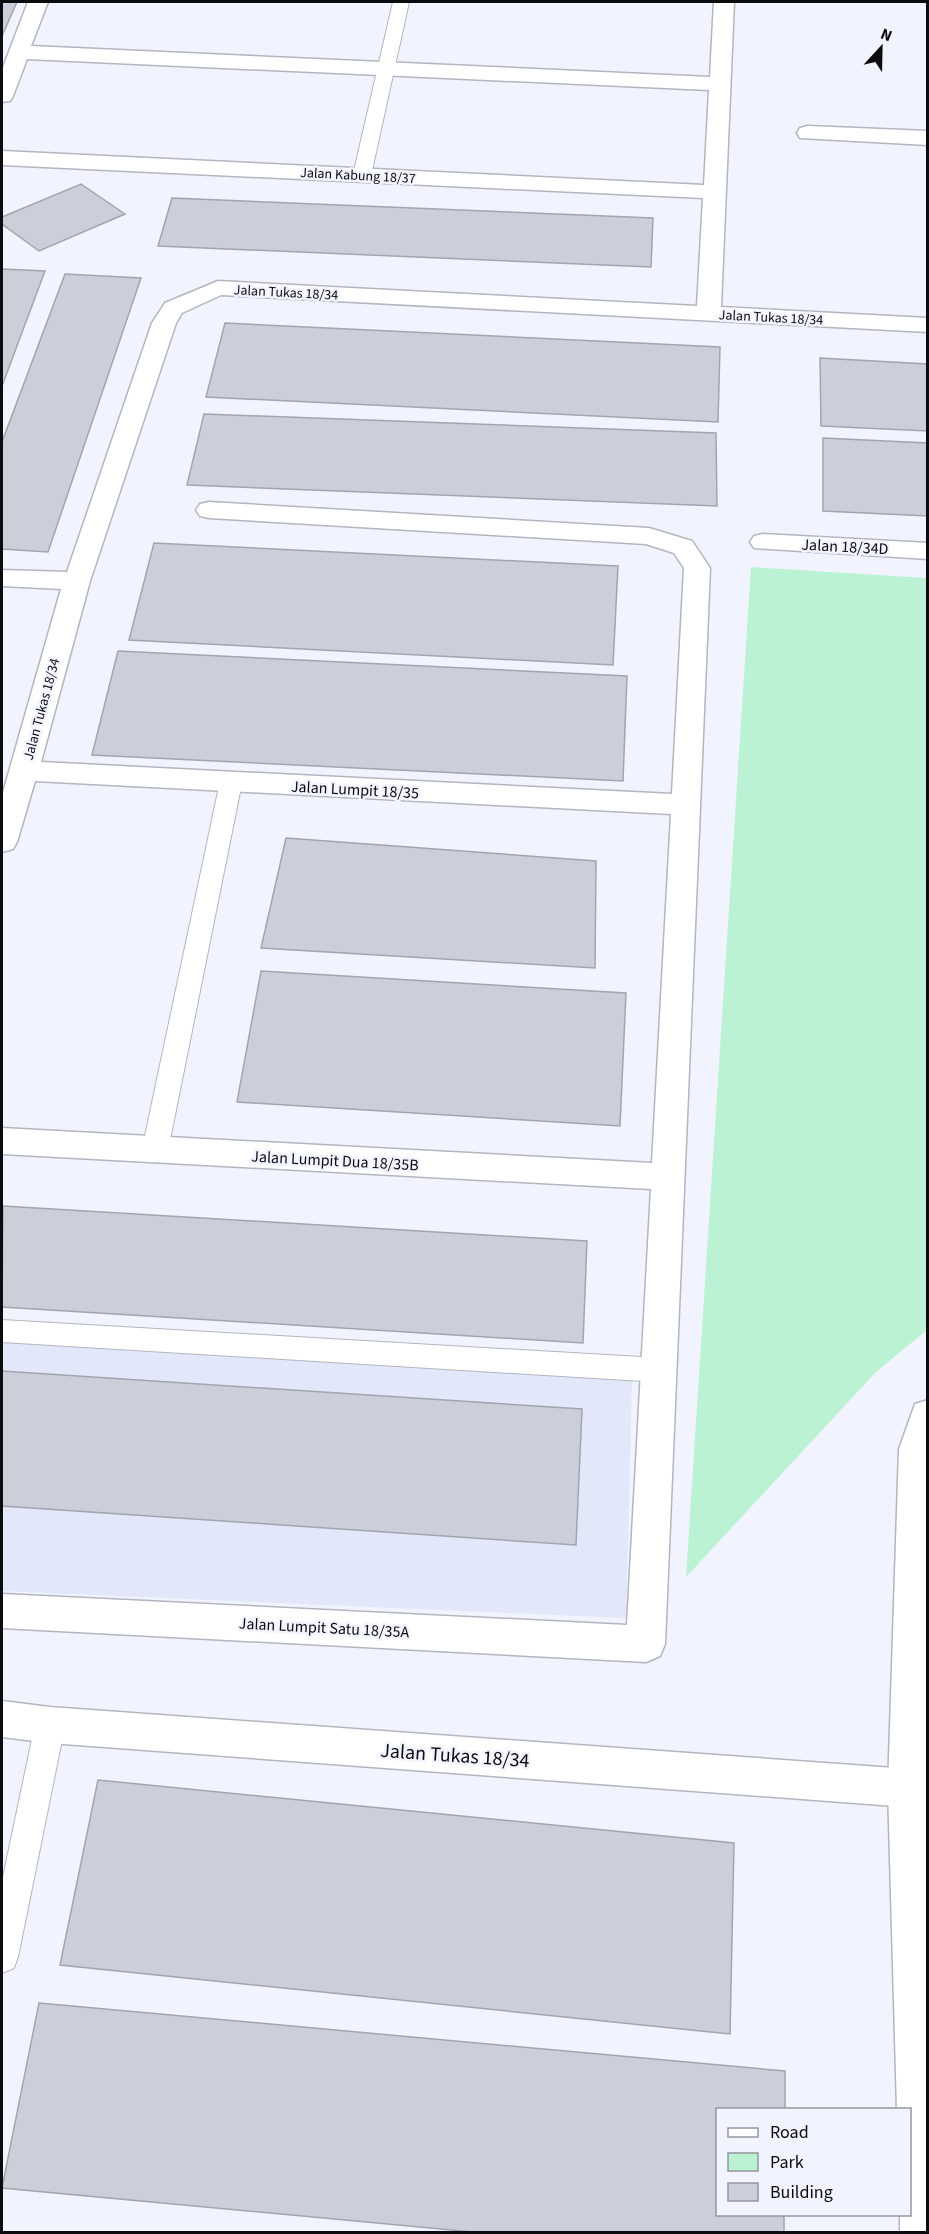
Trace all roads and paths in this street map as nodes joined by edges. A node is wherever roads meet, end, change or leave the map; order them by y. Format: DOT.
graph roads {
  1 [pos="38,2"];
  2 [pos="401,2"];
  3 [pos="724,2"];
  4 [pos="18,52"];
  5 [pos="386,69"];
  6 [pos="720,84"];
  7 [pos="2,96"];
  8 [pos="808,133"];
  9 [pos="927,138"];
  10 [pos="2,158"];
  11 [pos="362,175"];
  12 [pos="715,192"];
  13 [pos="709,314"];
  14 [pos="927,325"];
  15 [pos="209,510"];
  16 [pos="763,542"];
  17 [pos="927,551"];
  18 [pos="2,578"];
  19 [pos="77,581"];
  20 [pos="24,771"];
  21 [pos="231,782"];
  22 [pos="686,805"];
  23 [pos="2,842"];
  24 [pos="2,1141"];
  25 [pos="154,1150"];
  26 [pos="668,1177"];
  27 [pos="2,1331"];
  28 [pos="659,1370"];
  29 [pos="927,1415"];
  30 [pos="2,1611"];
  31 [pos="2,1719"];
  32 [pos="50,1725"];
  33 [pos="908,1788"];
  34 [pos="2,1957"];
  35 [pos="923,2232"];
  1 -- 4 [label="street"];
  2 -- 5 [label="lane"];
  3 -- 6 [label="street"];
  4 -- 5 [label="street"];
  4 -- 7 [label="street"];
  5 -- 6 [label="street"];
  5 -- 11 [label="lane"];
  6 -- 12 [label="street"];
  8 -- 9 [label="street"];
  10 -- 11 [label="street, Jalan Kabung 18/37"];
  11 -- 12 [label="street, Jalan Kabung 18/37"];
  12 -- 13 [label="street"];
  13 -- 14 [label="street, Jalan Tukas 18/34"];
  13 -- 19 [label="street, Jalan Tukas 18/34"];
  15 -- 22 [label="street"];
  16 -- 17 [label="street, Jalan 18/34D"];
  18 -- 19 [label="street"];
  19 -- 20 [label="street, Jalan Tukas 18/34"];
  20 -- 21 [label="street, Jalan Lumpit 18/35"];
  20 -- 23 [label="street, Jalan Tukas 18/34"];
  21 -- 22 [label="street, Jalan Lumpit 18/35"];
  21 -- 25 [label="lane"];
  22 -- 26 [label="street"];
  24 -- 25 [label="street, Jalan Lumpit Dua 18/35B"];
  25 -- 26 [label="street, Jalan Lumpit Dua 18/35B"];
  26 -- 28 [label="street"];
  27 -- 28 [label="lane"];
  28 -- 30 [label="street, Jalan Lumpit Satu 18/35A"];
  29 -- 33 [label="street"];
  31 -- 32 [label="street, Jalan Tukas 18/34"];
  32 -- 33 [label="street, Jalan Tukas 18/34"];
  32 -- 34 [label="lane"];
  33 -- 35 [label="street"];
}
